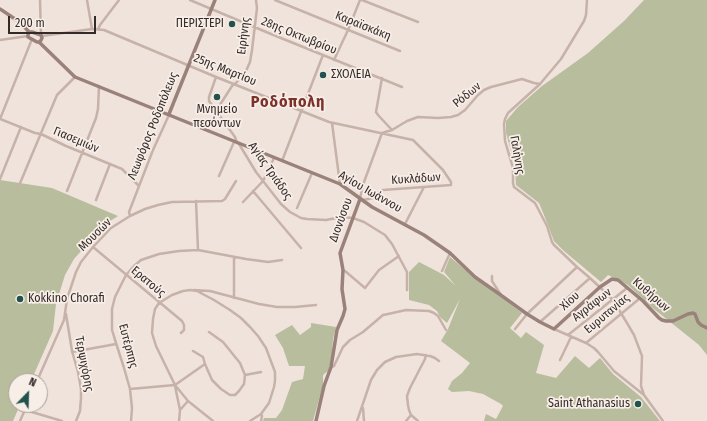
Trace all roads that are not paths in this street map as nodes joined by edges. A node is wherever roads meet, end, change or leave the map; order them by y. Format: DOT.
graph roads {
  1 [pos="40,0"];
  2 [pos="87,0"];
  3 [pos="119,0"];
  4 [pos="190,0"];
  5 [pos="215,0"];
  6 [pos="256,0"];
  7 [pos="275,0"];
  8 [pos="361,0"];
  9 [pos="587,0"];
  10 [pos="0,9"];
  11 [pos="212,9"];
  12 [pos="418,22"];
  13 [pos="254,27"];
  14 [pos="92,29"];
  15 [pos="98,29"];
  16 [pos="348,30"];
  17 [pos="29,34"];
  18 [pos="41,36"];
  19 [pos="32,39"];
  20 [pos="0,40"];
  21 [pos="39,42"];
  22 [pos="400,51"];
  23 [pos="323,55"];
  24 [pos="334,60"];
  25 [pos="188,66"];
  26 [pos="75,77"];
  27 [pos="216,77"];
  28 [pos="382,78"];
  29 [pos="234,84"];
  30 [pos="540,84"];
  31 [pos="99,86"];
  32 [pos="402,86"];
  33 [pos="216,111"];
  34 [pos="301,111"];
  35 [pos="169,114"];
  36 [pos="0,119"];
  37 [pos="332,123"];
  38 [pos="21,127"];
  39 [pos="392,130"];
  40 [pos="382,133"];
  41 [pos="41,134"];
  42 [pos="237,143"];
  43 [pos="82,153"];
  44 [pos="274,158"];
  45 [pos="282,161"];
  46 [pos="110,164"];
  47 [pos="312,173"];
  48 [pos="219,176"];
  49 [pos="0,179"];
  50 [pos="236,181"];
  51 [pos="263,181"];
  52 [pos="340,184"];
  53 [pos="451,185"];
  54 [pos="139,186"];
  55 [pos="424,187"];
  56 [pos="18,188"];
  57 [pos="67,191"];
  58 [pos="253,191"];
  59 [pos="361,199"];
  60 [pos="96,200"];
  61 [pos="196,201"];
  62 [pos="243,202"];
  63 [pos="297,208"];
  64 [pos="130,216"];
  65 [pos="353,218"];
  66 [pos="405,224"];
  67 [pos="93,247"];
  68 [pos="301,248"];
  69 [pos="198,250"];
  70 [pos="450,253"];
  71 [pos="399,256"];
  72 [pos="234,257"];
  73 [pos="282,260"];
  74 [pos="577,267"];
  75 [pos="343,270"];
  76 [pos="442,271"];
  77 [pos="126,275"];
  78 [pos="492,276"];
  79 [pos="590,278"];
  80 [pos="600,287"];
  81 [pos="627,288"];
  82 [pos="192,290"];
  83 [pos="407,290"];
  84 [pos="502,295"];
  85 [pos="234,298"];
  86 [pos="639,299"];
  87 [pos="613,300"];
  88 [pos="159,303"];
  89 [pos="316,305"];
  90 [pos="65,310"];
  91 [pos="622,313"];
  92 [pos="527,314"];
  93 [pos="65,321"];
  94 [pos="540,322"];
  95 [pos="707,328"];
  96 [pos="515,329"];
  97 [pos="554,329"];
  98 [pos="446,330"];
  99 [pos="209,332"];
  100 [pos="182,333"];
  101 [pos="568,335"];
  102 [pos="571,337"];
  103 [pos="586,343"];
  104 [pos="116,344"];
  105 [pos="192,351"];
  106 [pos="72,352"];
  107 [pos="426,355"];
  108 [pos="560,360"];
  109 [pos="438,362"];
  110 [pos="205,364"];
  111 [pos="331,367"];
  112 [pos="261,372"];
  113 [pos="41,373"];
  114 [pos="244,375"];
  115 [pos="175,385"];
  116 [pos="130,389"];
  117 [pos="644,395"];
  118 [pos="188,401"];
  119 [pos="363,405"];
  120 [pos="180,410"];
  121 [pos="35,413"];
  122 [pos="261,414"];
  123 [pos="411,415"];
  124 [pos="62,421"];
  125 [pos="76,421"];
  126 [pos="131,421"];
  127 [pos="179,421"];
  128 [pos="213,421"];
  129 [pos="250,421"];
  130 [pos="261,421"];
  131 [pos="316,421"];
  132 [pos="357,421"];
  133 [pos="364,421"];
  134 [pos="406,421"];
  135 [pos="418,421"];
  136 [pos="663,421"];
  1 -- 18 [label="street"];
  2 -- 14 [label="street"];
  3 -- 15 [label="street"];
  4 -- 11 [label="street, 28ης Οκτωβρίου"];
  5 -- 11 [label="street, Λεωφόρος Ροδοπόλεως"];
  6 -- 13 [label="street, Ειρήνης"];
  7 -- 16 [label="street, Καραϊσκάκη"];
  8 -- 12 [label="street"];
  8 -- 16 [label="street"];
  9 -- 30 [label="street"];
  10 -- 17 [label="street"];
  11 -- 13 [label="street, 28ης Οκτωβρίου"];
  11 -- 25 [label="street, Λεωφόρος Ροδοπόλεως"];
  13 -- 23 [label="street, 28ης Οκτωβρίου"];
  13 -- 29 [label="street, Ειρήνης"];
  14 -- 15 [label="street, 25ης Μαρτίου"];
  14 -- 18 [label="street, 25ης Μαρτίου"];
  15 -- 25 [label="street, 25ης Μαρτίου"];
  16 -- 22 [label="street, Καραϊσκάκη"];
  16 -- 24 [label="street"];
  17 -- 18 [label="street"];
  17 -- 19 [label="street"];
  17 -- 20 [label="street"];
  18 -- 21 [label="street"];
  19 -- 21 [label="street"];
  19 -- 36 [label="street"];
  21 -- 26 [label="street, Αγίου Ιωάννου"];
  23 -- 24 [label="street, 28ης Οκτωβρίου"];
  23 -- 34 [label="street"];
  24 -- 28 [label="street, 28ης Οκτωβρίου"];
  25 -- 27 [label="street, 25ης Μαρτίου"];
  25 -- 35 [label="street, Λεωφόρος Ροδοπόλεως"];
  26 -- 31 [label="street, Αγίου Ιωάννου"];
  26 -- 41 [label="street"];
  27 -- 29 [label="street, 25ης Μαρτίου"];
  27 -- 33 [label="street"];
  28 -- 32 [label="street, 28ης Οκτωβρίου"];
  28 -- 39 [label="street"];
  29 -- 33 [label="street, Ειρήνης"];
  29 -- 34 [label="street, 25ης Μαρτίου"];
  30 -- 39 [label="street, Ρόδων"];
  30 -- 74 [label="street, Γαλήνης"];
  31 -- 35 [label="street, Αγίου Ιωάννου"];
  31 -- 43 [label="street"];
  33 -- 42 [label="street"];
  34 -- 37 [label="street, 25ης Μαρτίου"];
  34 -- 45 [label="street"];
  35 -- 42 [label="street, Αγίου Ιωάννου"];
  35 -- 54 [label="street, Λεωφόρος Ροδοπόλεως"];
  36 -- 38 [label="street, Γιασεμιών"];
  37 -- 40 [label="street, 25ης Μαρτίου"];
  37 -- 52 [label="street"];
  38 -- 41 [label="street, Γιασεμιών"];
  38 -- 49 [label="street"];
  39 -- 40 [label="street, Ρόδων"];
  40 -- 53 [label="street, 25ης Μαρτίου"];
  40 -- 59 [label="street, Διονύσου"];
  41 -- 43 [label="street, Γιασεμιών"];
  41 -- 56 [label="street"];
  42 -- 44 [label="street, Αγίου Ιωάννου"];
  42 -- 48 [label="street"];
  42 -- 51 [label="street, Αγίας Τριάδος"];
  43 -- 46 [label="street, Γιασεμιών"];
  43 -- 57 [label="street"];
  44 -- 45 [label="street, Αγίου Ιωάννου"];
  44 -- 51 [label="street"];
  45 -- 47 [label="street, Αγίου Ιωάννου"];
  46 -- 54 [label="street, Γιασεμιών"];
  46 -- 60 [label="street"];
  47 -- 52 [label="street, Αγίου Ιωάννου"];
  47 -- 63 [label="street"];
  50 -- 61 [label="street, Μουσών"];
  51 -- 58 [label="street"];
  51 -- 65 [label="street, Αγίας Τριάδος"];
  52 -- 59 [label="street, Αγίου Ιωάννου"];
  53 -- 55 [label="street, Κυκλάδων"];
  54 -- 64 [label="street, Λεωφόρος Ροδοπόλεως"];
  55 -- 59 [label="street, Κυκλάδων"];
  55 -- 66 [label="street"];
  58 -- 62 [label="street"];
  58 -- 68 [label="street"];
  59 -- 65 [label="street, Διονύσου"];
  59 -- 66 [label="street, Αγίου Ιωάννου"];
  61 -- 64 [label="street, Μουσών"];
  61 -- 69 [label="street"];
  64 -- 67 [label="street, Μουσών"];
  65 -- 71 [label="street, Αγίας Τριάδος"];
  65 -- 75 [label="street, Διονύσου"];
  66 -- 70 [label="street, Αγίου Ιωάννου"];
  67 -- 77 [label="street, Ερατούς"];
  67 -- 90 [label="street, Μουσών"];
  69 -- 72 [label="street, Ευτέρπης"];
  69 -- 77 [label="street, Ευτέρπης"];
  70 -- 76 [label="street"];
  70 -- 84 [label="street, Αγίου Ιωάννου"];
  71 -- 75 [label="street"];
  71 -- 83 [label="street, Αγίας Τριάδος"];
  72 -- 73 [label="street, Ευτέρπης"];
  72 -- 85 [label="street"];
  74 -- 79 [label="street, Γαλήνης"];
  74 -- 92 [label="street"];
  75 -- 111 [label="street, Διονύσου"];
  77 -- 88 [label="street, Ερατούς"];
  77 -- 104 [label="street, Ευτέρπης"];
  78 -- 84 [label="street"];
  79 -- 80 [label="street, Γαλήνης"];
  79 -- 94 [label="street"];
  80 -- 81 [label="street, Κυθήρων"];
  80 -- 87 [label="street, Γαλήνης"];
  80 -- 97 [label="street, Χίου"];
  81 -- 86 [label="street, Κυθήρων"];
  81 -- 87 [label="street, Αγράφων"];
  82 -- 85 [label="street"];
  82 -- 88 [label="street"];
  82 -- 122 [label="street"];
  84 -- 92 [label="street, Αγίου Ιωάννου"];
  85 -- 89 [label="street"];
  86 -- 91 [label="street, Ευρυτανίας"];
  86 -- 95 [label="street, Κυθήρων"];
  87 -- 91 [label="street, Γαλήνης"];
  87 -- 101 [label="street, Αγράφων"];
  88 -- 100 [label="street, Ερατούς"];
  88 -- 115 [label="street"];
  90 -- 93 [label="street, Τερψιχόρης"];
  91 -- 103 [label="street, Ευρυτανίας"];
  91 -- 117 [label="street, Γαλήνης"];
  92 -- 94 [label="street, Αγίου Ιωάννου"];
  92 -- 96 [label="street"];
  93 -- 106 [label="street, Τερψιχόρης"];
  93 -- 113 [label="street"];
  94 -- 97 [label="street, Αγίου Ιωάννου"];
  97 -- 101 [label="street, Αγίου Ιωάννου"];
  98 -- 111 [label="street"];
  99 -- 114 [label="street"];
  101 -- 102 [label="street, Αγίου Ιωάννου"];
  102 -- 103 [label="street, Αγίου Ιωάννου"];
  102 -- 108 [label="street, Αγράφων"];
  103 -- 117 [label="street, Αγίου Ιωάννου"];
  104 -- 106 [label="street"];
  104 -- 116 [label="street, Ευτέρπης"];
  105 -- 110 [label="street"];
  106 -- 125 [label="street, Τερψιχόρης"];
  107 -- 109 [label="street"];
  107 -- 119 [label="street"];
  107 -- 123 [label="street"];
  110 -- 114 [label="street"];
  110 -- 115 [label="street"];
  111 -- 131 [label="street, Διονύσου"];
  112 -- 114 [label="street"];
  115 -- 116 [label="street"];
  115 -- 118 [label="street"];
  115 -- 120 [label="street"];
  116 -- 126 [label="street, Ευτέρπης"];
  117 -- 136 [label="street"];
  118 -- 120 [label="street"];
  118 -- 128 [label="street"];
  119 -- 132 [label="street"];
  119 -- 133 [label="street"];
  120 -- 127 [label="street"];
  121 -- 124 [label="street"];
  122 -- 129 [label="street"];
  122 -- 130 [label="street"];
  123 -- 134 [label="street"];
  123 -- 135 [label="street"];
}
